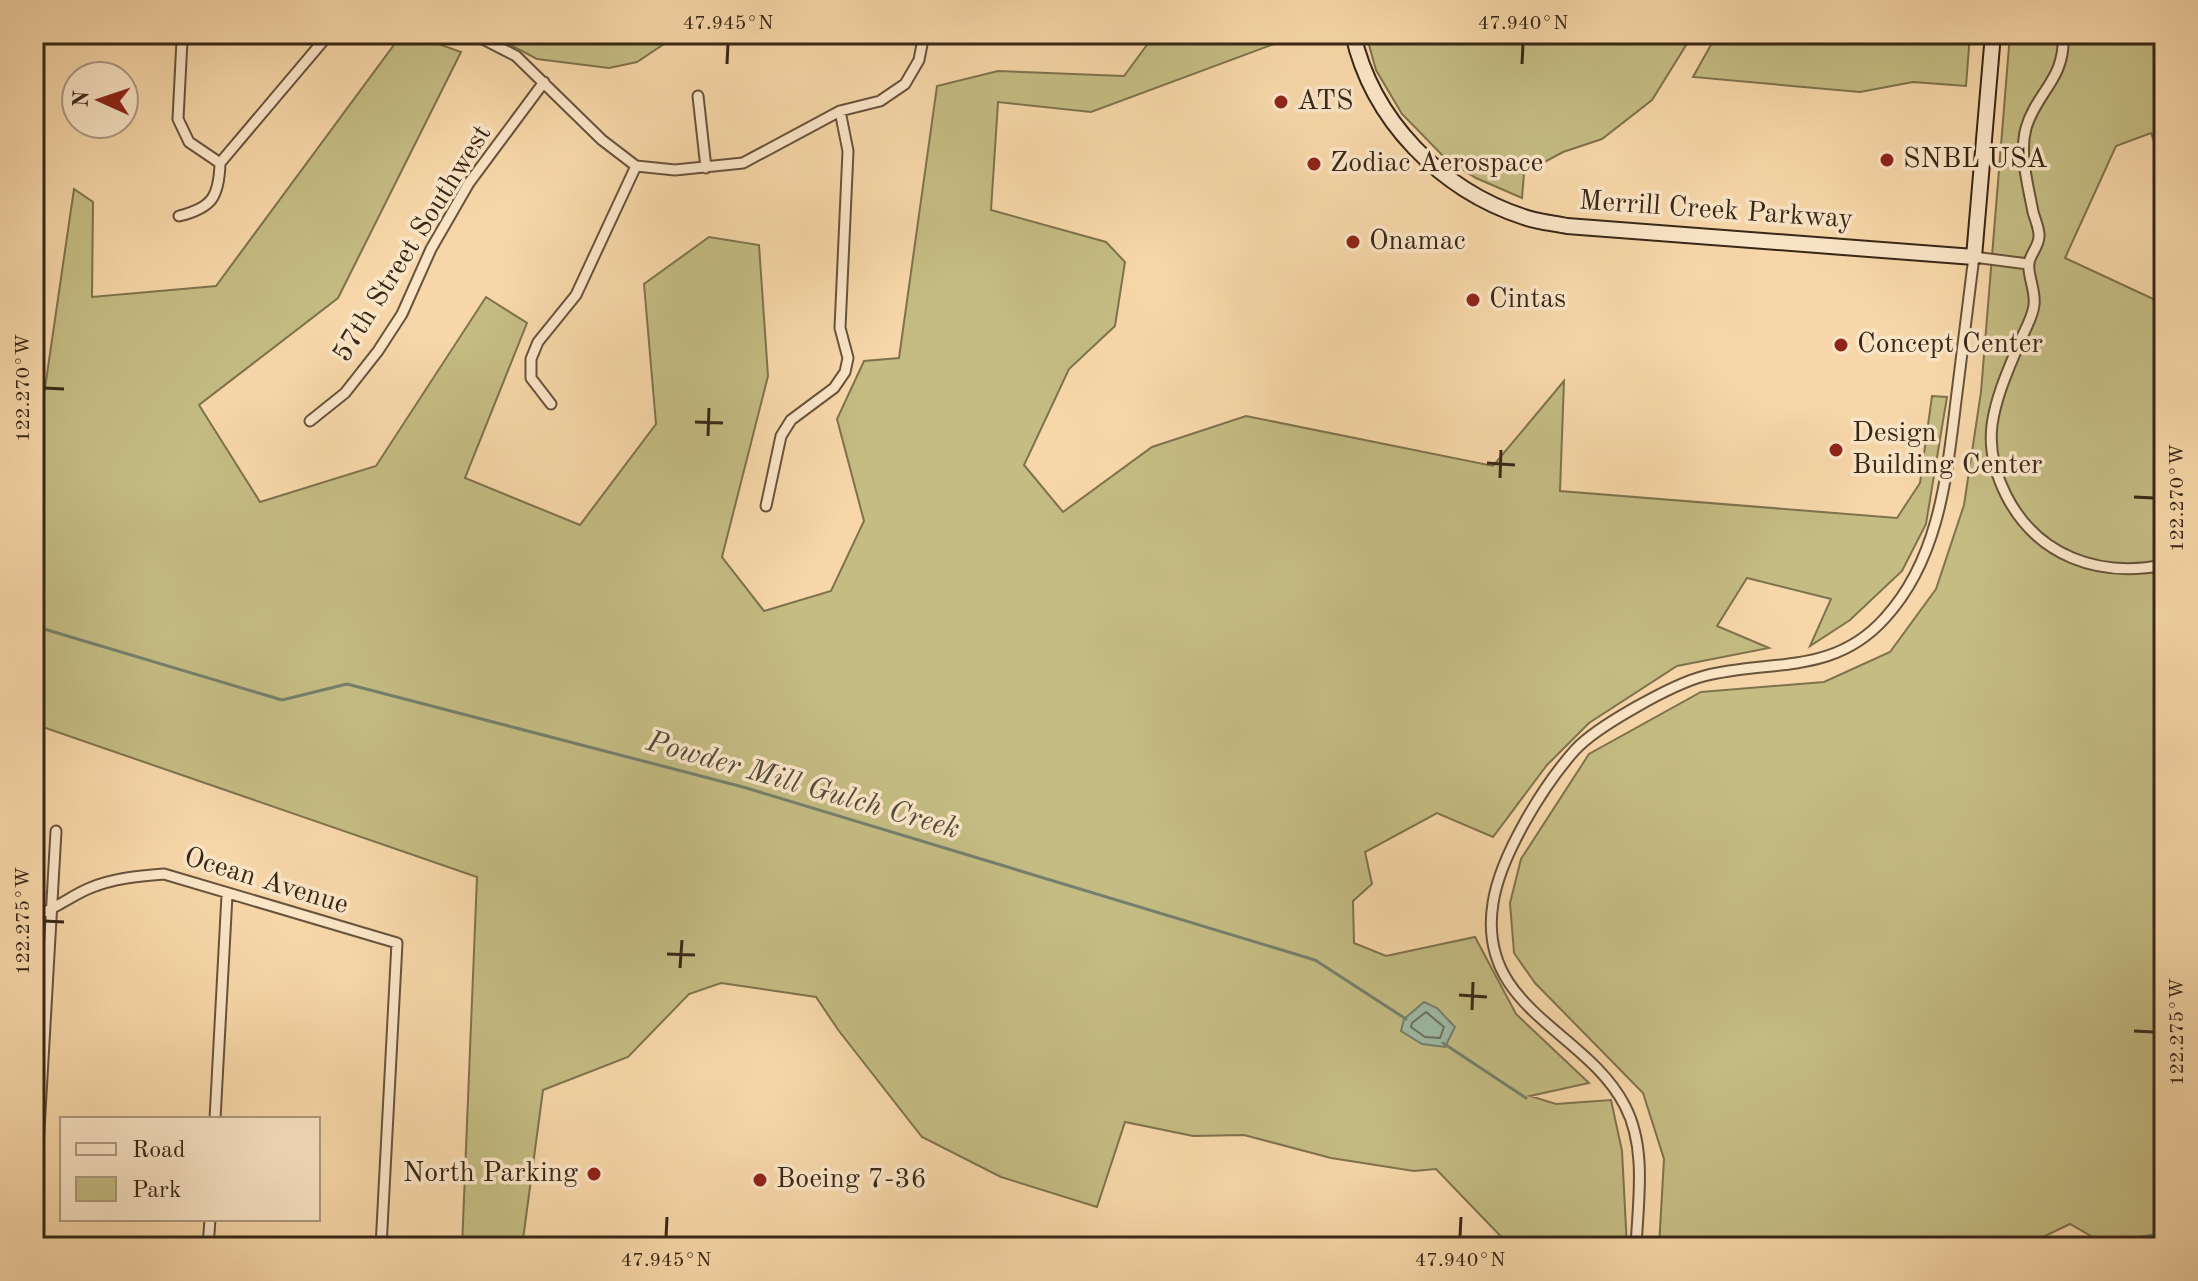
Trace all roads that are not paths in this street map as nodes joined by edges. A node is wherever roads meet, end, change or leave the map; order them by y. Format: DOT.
graph roads {
  1 [pos="179,34"];
  2 [pos="329,34"];
  3 [pos="473,34"];
  4 [pos="924,34"];
  5 [pos="1353,34"];
  6 [pos="1993,34"];
  7 [pos="2063,34"];
  8 [pos="544,82"];
  9 [pos="698,96"];
  10 [pos="840,111"];
  11 [pos="220,163"];
  12 [pos="636,166"];
  13 [pos="706,168"];
  14 [pos="179,216"];
  15 [pos="1974,257"];
  16 [pos="2028,264"];
  17 [pos="551,404"];
  18 [pos="310,421"];
  19 [pos="766,506"];
  20 [pos="2164,565"];
  21 [pos="56,831"];
  22 [pos="227,895"];
  23 [pos="50,911"];
  24 [pos="34,916"];
  25 [pos="215,1117"];
  26 [pos="34,1218"];
  27 [pos="210,1221"];
  28 [pos="208,1247"];
  29 [pos="381,1247"];
  30 [pos="1636,1247"];
  1 -- 11 [label="street"];
  2 -- 11 [label="street"];
  3 -- 8 [label="street"];
  4 -- 10 [label="street"];
  5 -- 15 [label="street, Merrill Creek Parkway"];
  6 -- 15 [label="street"];
  7 -- 16 [label="street"];
  8 -- 12 [label="street"];
  8 -- 18 [label="street, 57th Street Southwest"];
  9 -- 13 [label="street"];
  10 -- 13 [label="street"];
  10 -- 19 [label="street"];
  11 -- 14 [label="street"];
  12 -- 13 [label="street"];
  12 -- 17 [label="street"];
  15 -- 16 [label="street"];
  15 -- 30 [label="street"];
  16 -- 20 [label="street"];
  21 -- 23 [label="street"];
  22 -- 23 [label="street, Ocean Avenue"];
  22 -- 25 [label="street"];
  22 -- 29 [label="street, Ocean Avenue"];
  23 -- 24 [label="street, Ocean Avenue"];
  23 -- 26 [label="street"];
  27 -- 28 [label="street"];
}
